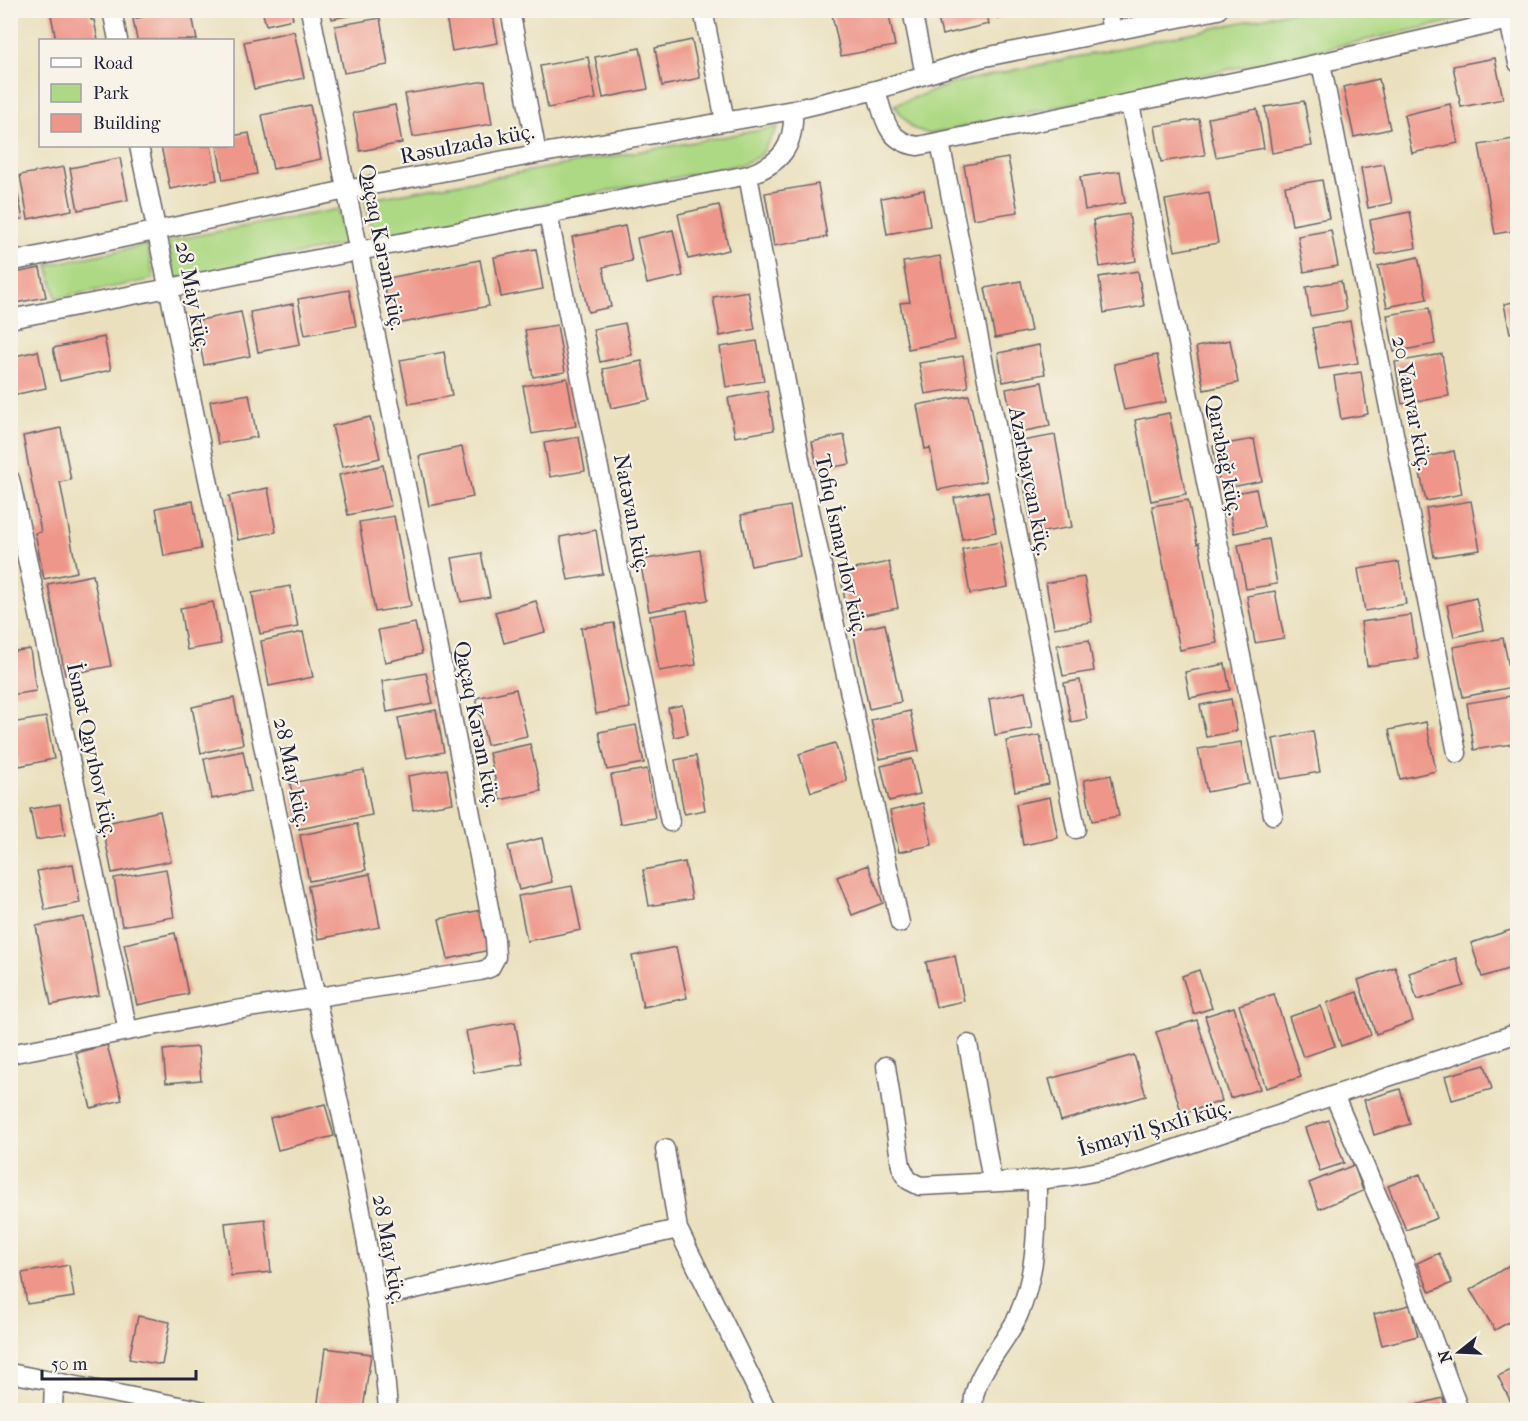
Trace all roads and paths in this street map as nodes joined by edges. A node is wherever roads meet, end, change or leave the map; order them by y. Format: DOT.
graph roads {
  1 [pos="112,10"];
  2 [pos="310,10"];
  3 [pos="510,10"];
  4 [pos="703,10"];
  5 [pos="912,10"];
  6 [pos="1108,10"];
  7 [pos="1218,10"];
  8 [pos="1513,19"];
  9 [pos="1112,32"];
  10 [pos="118,39"];
  11 [pos="1321,63"];
  12 [pos="1518,63"];
  13 [pos="925,75"];
  14 [pos="876,90"];
  15 [pos="1130,104"];
  16 [pos="793,110"];
  17 [pos="724,121"];
  18 [pos="940,142"];
  19 [pos="139,147"];
  20 [pos="537,154"];
  21 [pos="748,174"];
  22 [pos="346,190"];
  23 [pos="548,214"];
  24 [pos="157,231"];
  25 [pos="359,252"];
  26 [pos="10,262"];
  27 [pos="168,289"];
  28 [pos="10,319"];
  29 [pos="10,479"];
  30 [pos="1457,753"];
  31 [pos="1273,815"];
  32 [pos="670,822"];
  33 [pos="1076,829"];
  34 [pos="900,922"];
  35 [pos="315,997"];
  36 [pos="128,1031"];
  37 [pos="1518,1033"];
  38 [pos="968,1044"];
  39 [pos="10,1053"];
  40 [pos="886,1066"];
  41 [pos="1334,1095"];
  42 [pos="665,1149"];
  43 [pos="1037,1180"];
  44 [pos="992,1181"];
  45 [pos="678,1229"];
  46 [pos="375,1298"];
  47 [pos="10,1373"];
  48 [pos="54,1382"];
  49 [pos="53,1410"];
  50 [pos="200,1410"];
  51 [pos="388,1410"];
  52 [pos="767,1410"];
  53 [pos="973,1410"];
  54 [pos="1459,1410"];
  1 -- 10 [label="street"];
  2 -- 22 [label="street, Qaçaq Kərəm küç."];
  3 -- 20 [label="street"];
  4 -- 17 [label="street"];
  5 -- 13 [label="street"];
  6 -- 9 [label="street"];
  7 -- 9 [label="street"];
  8 -- 11 [label="street"];
  8 -- 12 [label="street"];
  9 -- 13 [label="street"];
  11 -- 15 [label="street"];
  11 -- 30 [label="street, 20 Yanvar küç."];
  13 -- 14 [label="street"];
  14 -- 16 [label="street, Rəsulzadə küç."];
  14 -- 18 [label="street"];
  15 -- 18 [label="street"];
  15 -- 31 [label="street, Qarabağ küç."];
  16 -- 17 [label="street, Rəsulzadə küç."];
  16 -- 21 [label="street"];
  17 -- 20 [label="street, Rəsulzadə küç."];
  18 -- 33 [label="street, Azərbaycan küç."];
  19 -- 24 [label="street, 28 May küç."];
  20 -- 22 [label="street, Rəsulzadə küç."];
  21 -- 23 [label="street"];
  21 -- 34 [label="street, Tofiq İsmayılov küç."];
  22 -- 24 [label="street, Rəsulzadə küç."];
  22 -- 25 [label="street, Qaçaq Kərəm küç."];
  23 -- 25 [label="street"];
  23 -- 32 [label="street, Natəvan küç."];
  24 -- 26 [label="street, Rəsulzadə küç."];
  24 -- 27 [label="street, 28 May küç."];
  25 -- 27 [label="street"];
  25 -- 35 [label="street, Qaçaq Kərəm küç."];
  27 -- 28 [label="street"];
  27 -- 35 [label="street, 28 May küç."];
  29 -- 36 [label="street, İsmət Qayıbov küç."];
  35 -- 36 [label="street, Qaçaq Kərəm küç."];
  35 -- 46 [label="street, 28 May küç."];
  36 -- 39 [label="street, Qaçaq Kərəm küç."];
  37 -- 41 [label="street, İsmayil Şıxli küç."];
  38 -- 44 [label="street"];
  40 -- 44 [label="street, İsmayil Şıxli küç."];
  41 -- 43 [label="street, İsmayil Şıxli küç."];
  41 -- 54 [label="street"];
  42 -- 45 [label="street"];
  43 -- 44 [label="street, İsmayil Şıxli küç."];
  43 -- 53 [label="street"];
  45 -- 46 [label="street"];
  45 -- 52 [label="street"];
  46 -- 51 [label="street, 28 May küç."];
  47 -- 48 [label="street"];
  48 -- 49 [label="street"];
  48 -- 50 [label="street"];
}
